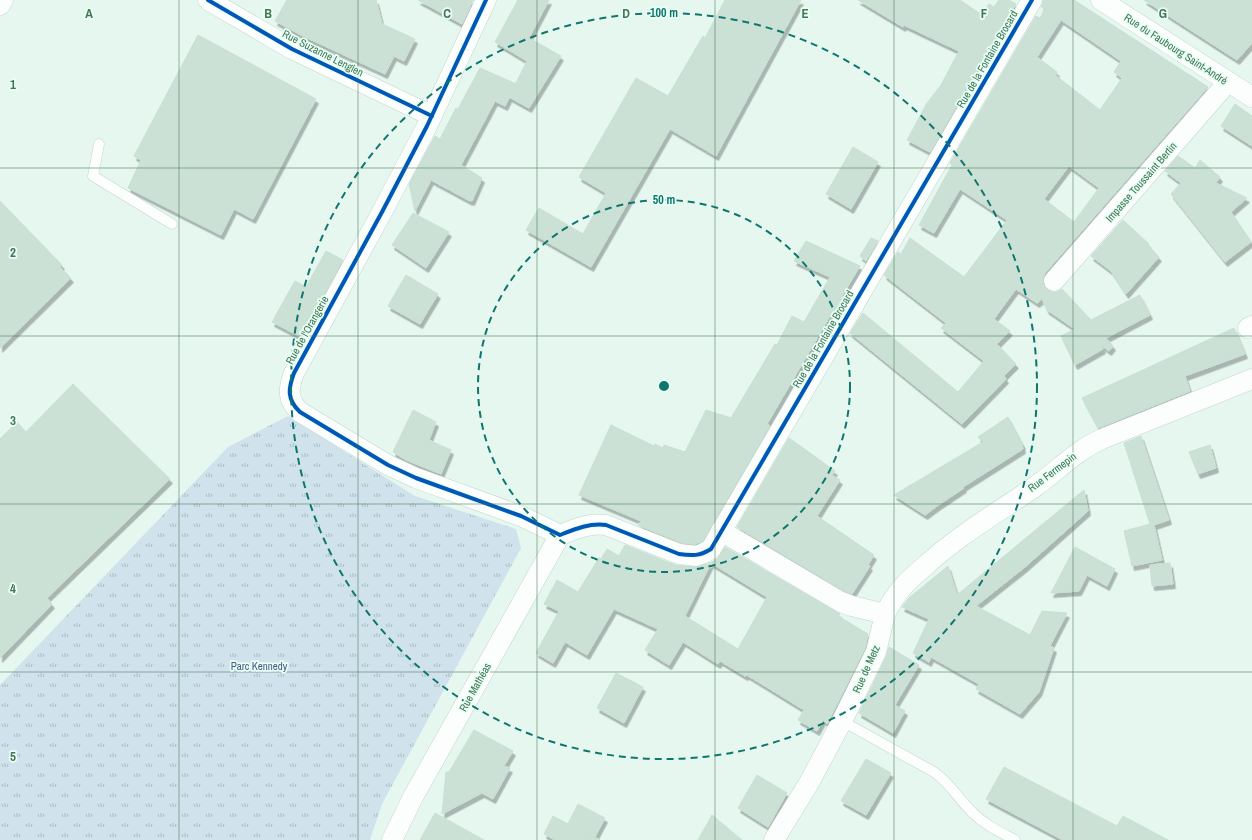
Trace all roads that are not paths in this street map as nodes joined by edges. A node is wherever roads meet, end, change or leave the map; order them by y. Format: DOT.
graph roads {
  1 [pos="3,0"];
  2 [pos="208,0"];
  3 [pos="486,0"];
  4 [pos="1032,0"];
  5 [pos="1101,0"];
  6 [pos="0,5"];
  7 [pos="1123,6"];
  8 [pos="1228,82"];
  9 [pos="1252,97"];
  10 [pos="432,116"];
  11 [pos="99,144"];
  12 [pos="172,224"];
  13 [pos="1054,281"];
  14 [pos="1252,379"];
  15 [pos="721,531"];
  16 [pos="560,535"];
  17 [pos="885,614"];
  18 [pos="842,721"];
  19 [pos="392,840"];
  20 [pos="774,840"];
  21 [pos="1015,840"];
  1 -- 6 [label="street"];
  2 -- 10 [label="street, Rue Suzanne Lenglen"];
  3 -- 10 [label="street, Rue de l'Orangerie"];
  4 -- 15 [label="street, Rue de la Fontaine Brocard"];
  5 -- 7 [label="street, Rue du Faubourg Saint-André"];
  7 -- 8 [label="street, Rue du Faubourg Saint-André"];
  8 -- 9 [label="street, Rue du Faubourg Saint-André"];
  8 -- 13 [label="street, Impasse Toussaint Bertin"];
  10 -- 16 [label="street, Rue de l'Orangerie"];
  11 -- 12 [label="lane"];
  14 -- 17 [label="street, Rue Fermepin"];
  15 -- 16 [label="street, Rue de la Fontaine Brocard"];
  15 -- 17 [label="street"];
  16 -- 19 [label="street, Rue Mathéas"];
  17 -- 18 [label="street, Rue de Metz"];
  18 -- 20 [label="street, Rue de Metz"];
  18 -- 21 [label="lane"];
}
